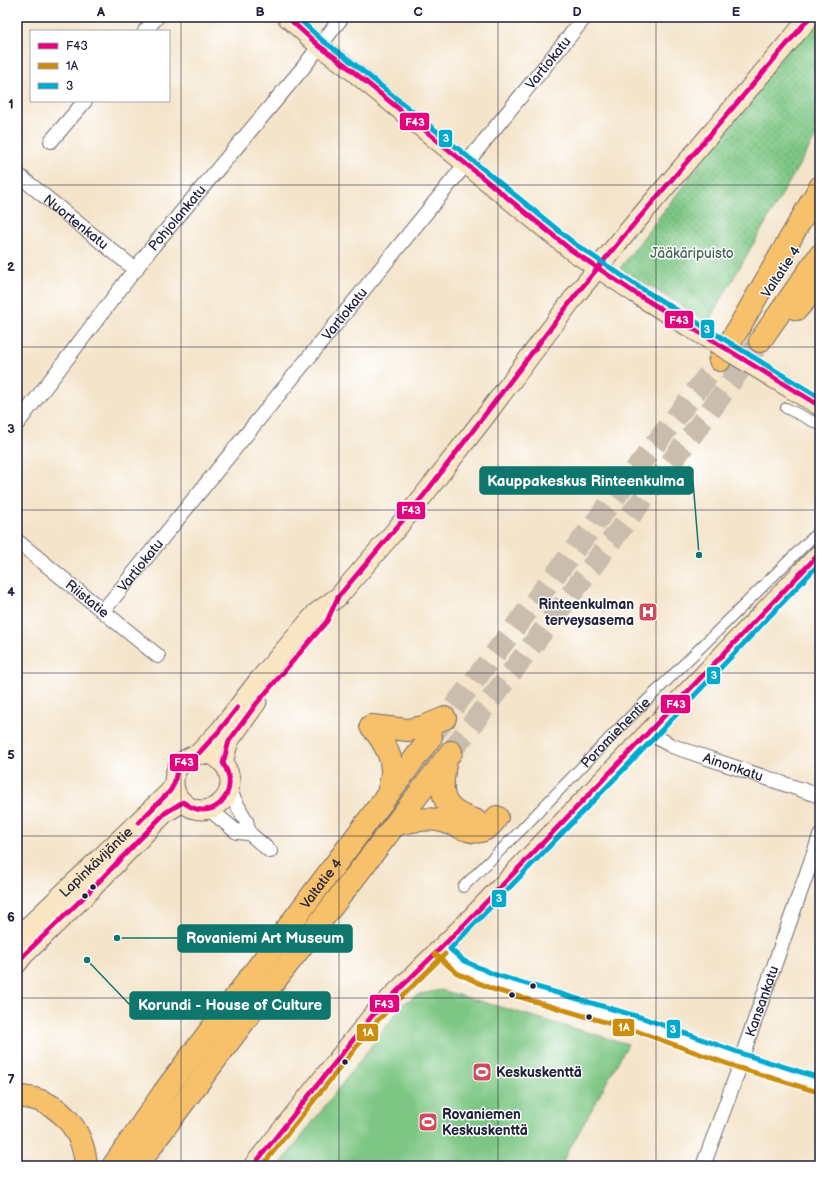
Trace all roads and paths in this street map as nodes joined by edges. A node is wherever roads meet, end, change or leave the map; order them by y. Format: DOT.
graph roads {
  1 [pos="158,17"];
  2 [pos="287,17"];
  3 [pos="342,17"];
  4 [pos="585,17"];
  5 [pos="810,17"];
  6 [pos="146,30"];
  7 [pos="319,46"];
  8 [pos="84,102"];
  9 [pos="51,141"];
  10 [pos="466,164"];
  11 [pos="17,174"];
  12 [pos="820,187"];
  13 [pos="820,215"];
  14 [pos="820,255"];
  15 [pos="599,268"];
  16 [pos="136,270"];
  17 [pos="820,283"];
  18 [pos="742,330"];
  19 [pos="720,360"];
  20 [pos="820,406"];
  21 [pos="786,408"];
  22 [pos="17,424"];
  23 [pos="820,425"];
  24 [pos="820,530"];
  25 [pos="17,540"];
  26 [pos="820,553"];
  27 [pos="338,597"];
  28 [pos="103,611"];
  29 [pos="158,656"];
  30 [pos="445,718"];
  31 [pos="649,733"];
  32 [pos="431,737"];
  33 [pos="197,755"];
  34 [pos="223,763"];
  35 [pos="229,790"];
  36 [pos="178,794"];
  37 [pos="388,794"];
  38 [pos="820,796"];
  39 [pos="209,809"];
  40 [pos="397,824"];
  41 [pos="249,834"];
  42 [pos="820,836"];
  43 [pos="270,851"];
  44 [pos="463,886"];
  45 [pos="17,937"];
  46 [pos="440,949"];
  47 [pos="17,964"];
  48 [pos="741,1061"];
  49 [pos="820,1085"];
  50 [pos="17,1096"];
  51 [pos="86,1166"];
  52 [pos="113,1166"];
  53 [pos="138,1166"];
  54 [pos="253,1166"];
  55 [pos="703,1166"];
  1 -- 6 [label="street"];
  2 -- 7 [label="main road"];
  3 -- 7 [label="street, Pohjolankatu"];
  4 -- 10 [label="street, Vartiokatu"];
  5 -- 15 [label="main road"];
  7 -- 10 [label="main road"];
  7 -- 16 [label="street, Pohjolankatu"];
  8 -- 9 [label="street"];
  10 -- 15 [label="main road"];
  10 -- 28 [label="street, Vartiokatu"];
  11 -- 16 [label="street, Nuortenkatu"];
  12 -- 19 [label="highway"];
  13 -- 18 [label="highway, Valtatie 4"];
  14 -- 17 [label="highway, Valtatie 4"];
  15 -- 20 [label="main road, bridge"];
  15 -- 27 [label="main road"];
  16 -- 22 [label="street, Pohjolankatu"];
  21 -- 23 [label="street"];
  24 -- 44 [label="street, Poromiehentie"];
  25 -- 28 [label="street, Riistatie"];
  26 -- 31 [label="main road, Poromiehentie"];
  27 -- 33 [label="main road"];
  27 -- 34 [label="main road"];
  28 -- 29 [label="street, Riistatie"];
  30 -- 37 [label="highway"];
  31 -- 38 [label="street, Ainonkatu"];
  31 -- 46 [label="main road, Poromiehentie"];
  32 -- 37 [label="highway, Valtatie 4"];
  33 -- 34 [label="main road"];
  33 -- 36 [label="main road"];
  34 -- 35 [label="main road"];
  35 -- 39 [label="main road"];
  35 -- 41 [label="street"];
  36 -- 39 [label="main road"];
  36 -- 45 [label="main road, Lapinkävijäntie"];
  36 -- 47 [label="main road, Lapinkävijäntie"];
  37 -- 52 [label="highway, Valtatie 4"];
  39 -- 41 [label="street"];
  40 -- 40 [label="highway, Valtatie 4"];
  40 -- 53 [label="highway, Valtatie 4"];
  41 -- 43 [label="street"];
  42 -- 48 [label="street, Kansankatu"];
  46 -- 48 [label="street"];
  46 -- 54 [label="main road, Poromiehentie"];
  48 -- 49 [label="street"];
  48 -- 55 [label="street, Kansankatu"];
  50 -- 51 [label="highway"];
}
